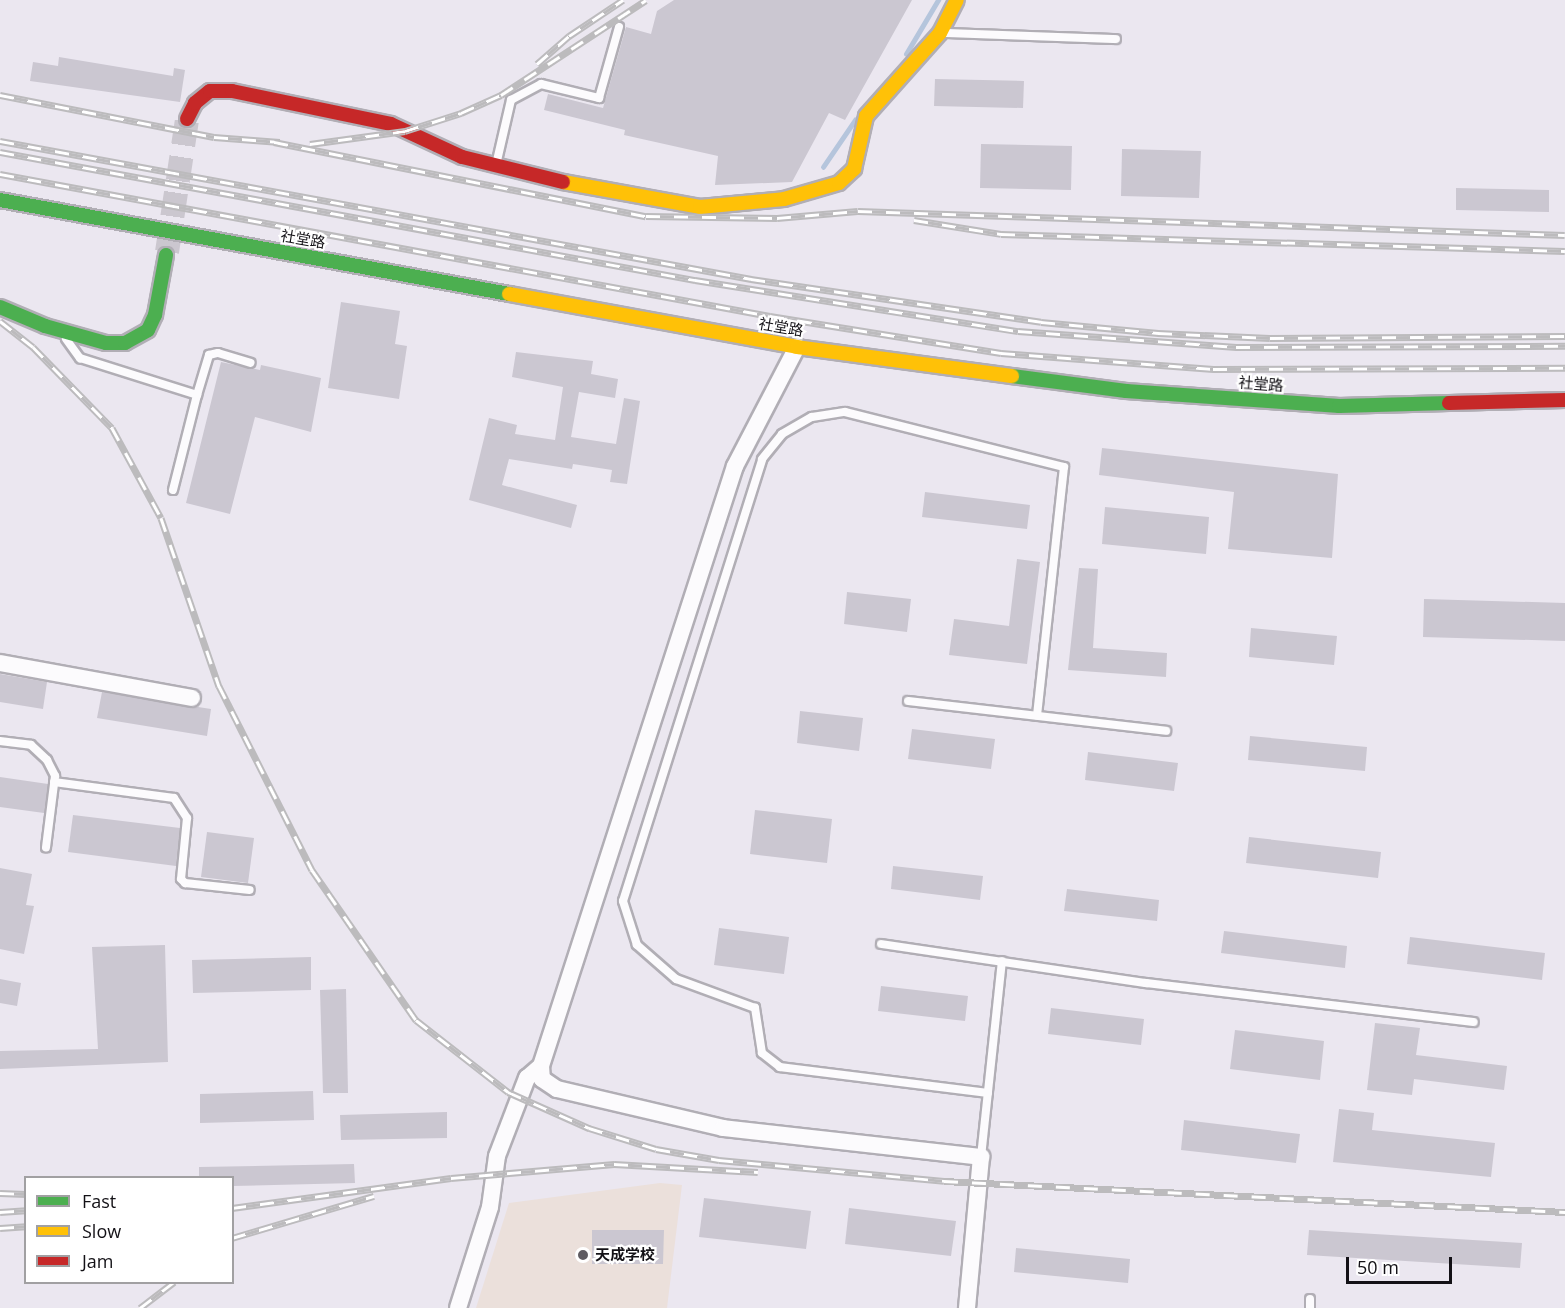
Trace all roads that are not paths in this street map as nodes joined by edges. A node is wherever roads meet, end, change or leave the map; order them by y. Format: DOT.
graph roads {
  1 [pos="957,0"];
  2 [pos="620,27"];
  3 [pos="940,33"];
  4 [pos="1116,39"];
  5 [pos="187,119"];
  6 [pos="495,165"];
  7 [pos="0,200"];
  8 [pos="166,255"];
  9 [pos="0,307"];
  10 [pos="61,331"];
  11 [pos="797,346"];
  12 [pos="250,363"];
  13 [pos="197,395"];
  14 [pos="1565,400"];
  15 [pos="173,490"];
  16 [pos="0,663"];
  17 [pos="192,698"];
  18 [pos="908,701"];
  19 [pos="1037,716"];
  20 [pos="1167,731"];
  21 [pos="0,741"];
  22 [pos="54,782"];
  23 [pos="46,847"];
  24 [pos="249,890"];
  25 [pos="881,944"];
  26 [pos="1002,961"];
  27 [pos="1474,1022"];
  28 [pos="541,1066"];
  29 [pos="988,1093"];
  30 [pos="981,1157"];
  31 [pos="458,1308"];
  32 [pos="967,1308"];
  1 -- 3 [label="street"];
  2 -- 6 [label="lane"];
  3 -- 4 [label="lane"];
  3 -- 6 [label="street"];
  5 -- 6 [label="street"];
  7 -- 11 [label="street, 社堂路"];
  8 -- 10 [label="street"];
  9 -- 10 [label="street"];
  10 -- 13 [label="lane"];
  11 -- 14 [label="street, 社堂路"];
  11 -- 28 [label="street"];
  12 -- 13 [label="lane"];
  13 -- 15 [label="lane"];
  16 -- 17 [label="street"];
  18 -- 19 [label="lane"];
  19 -- 20 [label="lane"];
  19 -- 29 [label="lane"];
  21 -- 22 [label="lane"];
  22 -- 23 [label="lane"];
  22 -- 24 [label="lane"];
  25 -- 26 [label="lane"];
  26 -- 27 [label="lane"];
  26 -- 29 [label="lane"];
  28 -- 30 [label="street"];
  28 -- 31 [label="street"];
  29 -- 30 [label="lane"];
  30 -- 32 [label="street"];
}
